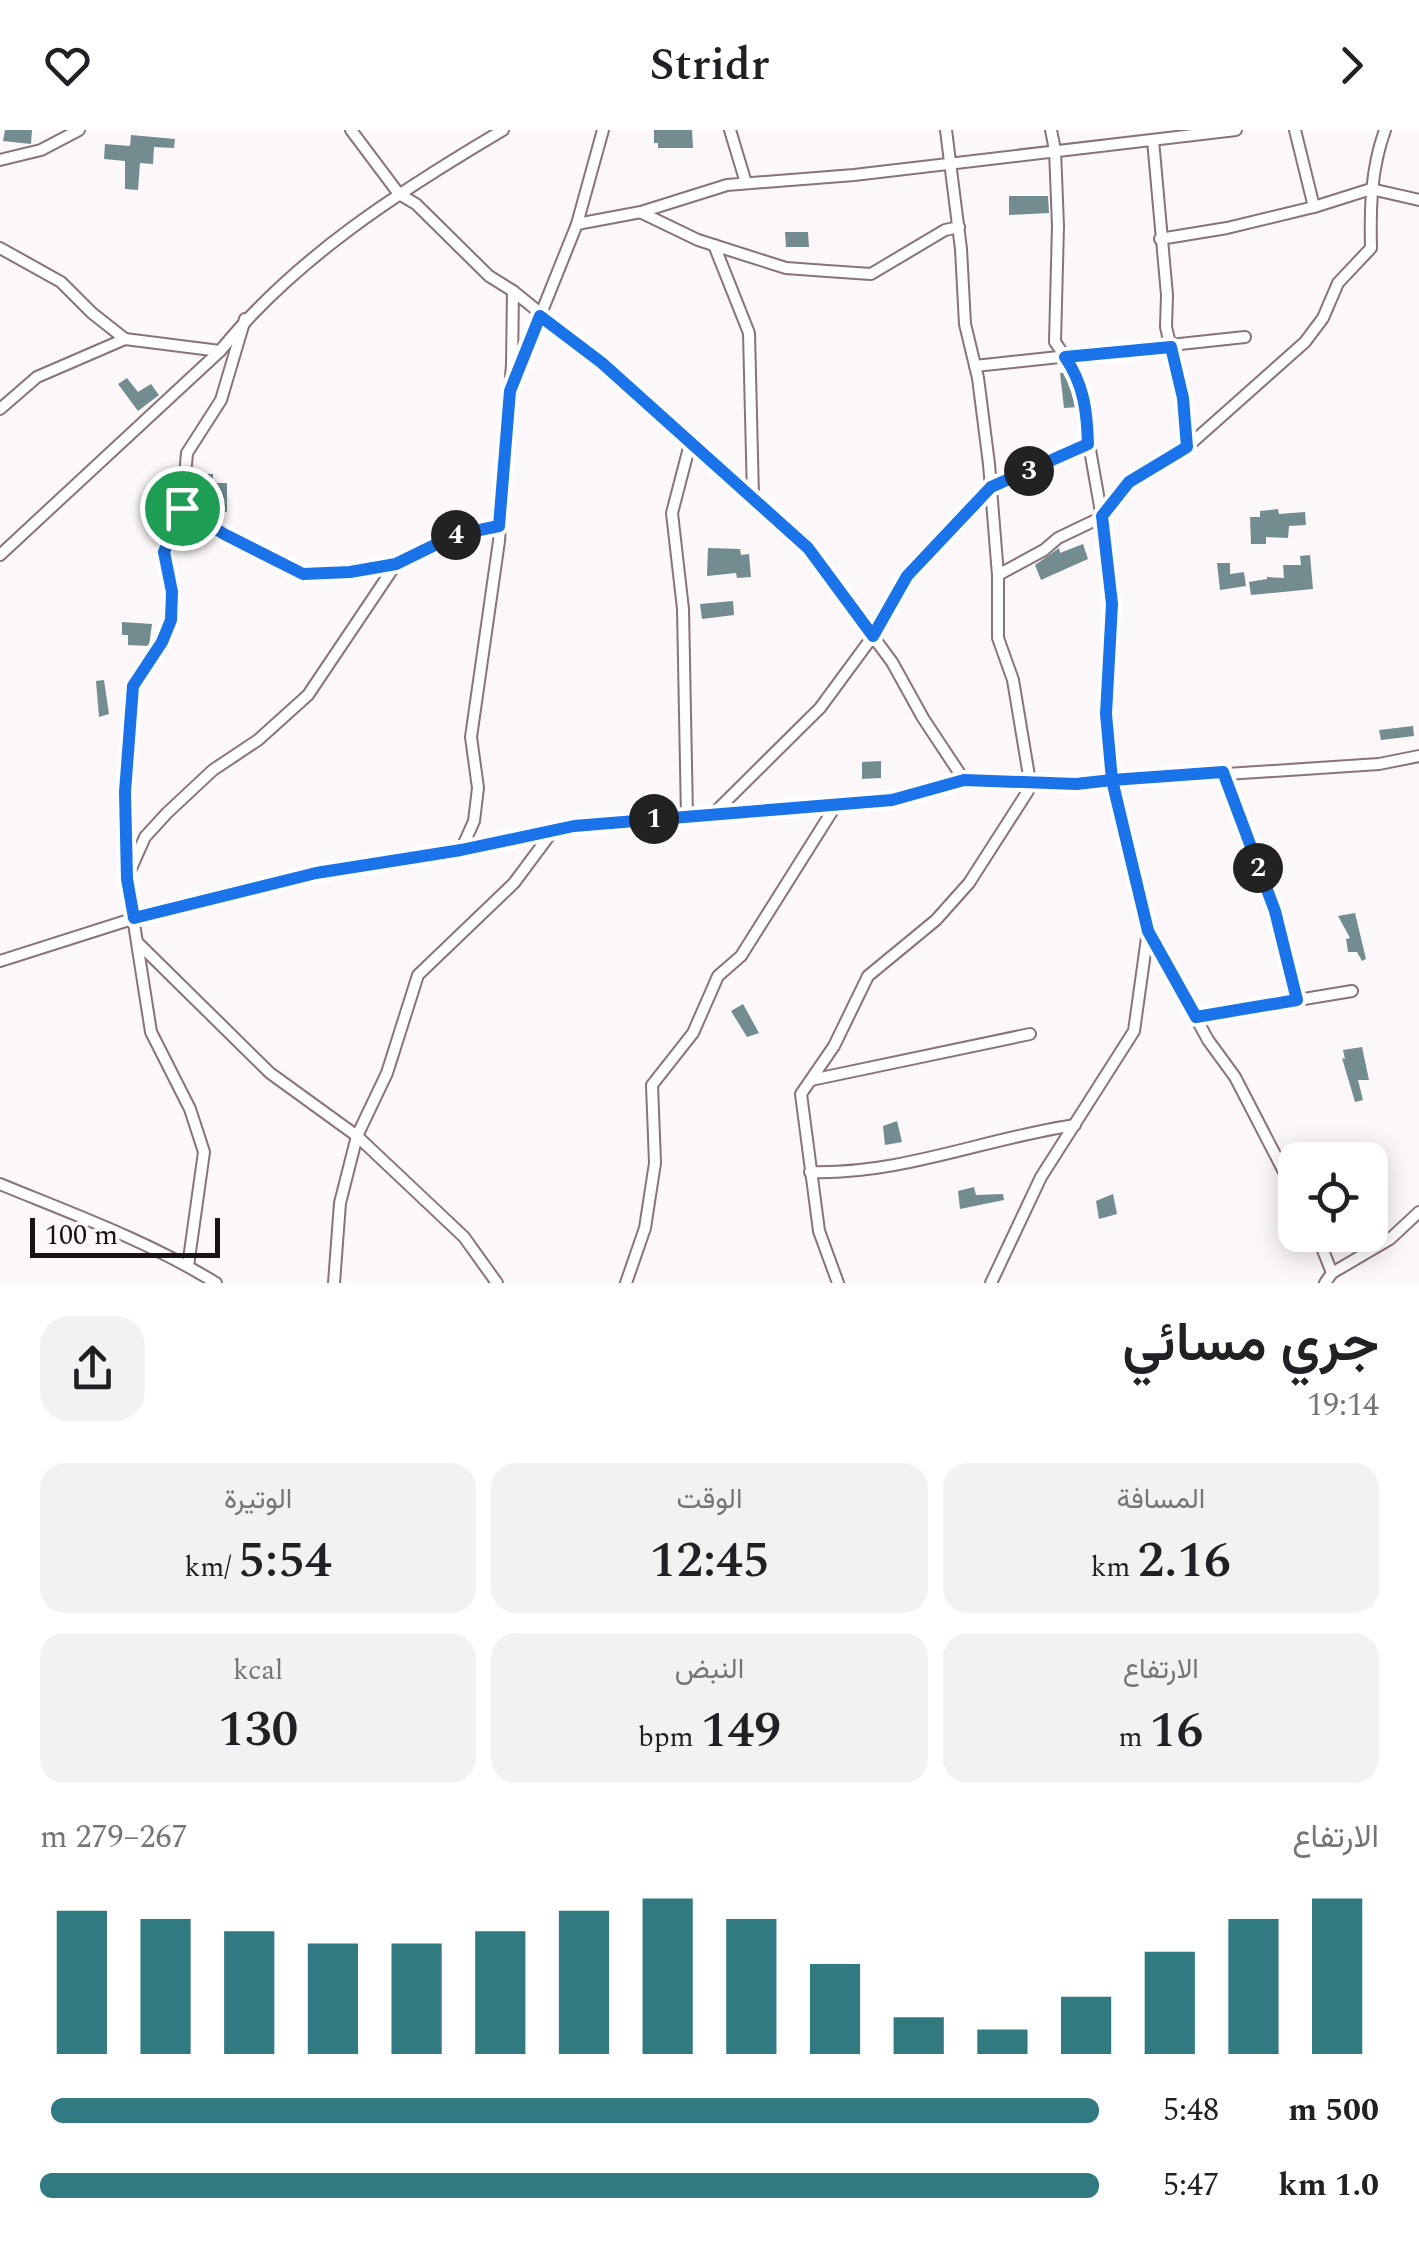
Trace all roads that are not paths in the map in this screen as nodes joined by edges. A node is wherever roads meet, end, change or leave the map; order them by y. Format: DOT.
graph roads {
  1 [pos="78,130"];
  2 [pos="350,130"];
  3 [pos="503,130"];
  4 [pos="603,130"];
  5 [pos="730,130"];
  6 [pos="946,130"];
  7 [pos="1050,130"];
  8 [pos="1236,130"];
  9 [pos="1295,130"];
  10 [pos="1385,130"];
  11 [pos="1153,140"];
  12 [pos="1055,150"];
  13 [pos="0,160"];
  14 [pos="950,163"];
  15 [pos="746,183"];
  16 [pos="1371,189"];
  17 [pos="399,194"];
  18 [pos="1419,200"];
  19 [pos="1314,207"];
  20 [pos="642,212"];
  21 [pos="577,224"];
  22 [pos="958,227"];
  23 [pos="1160,239"];
  24 [pos="714,245"];
  25 [pos="0,248"];
  26 [pos="513,291"];
  27 [pos="540,316"];
  28 [pos="246,319"];
  29 [pos="1245,337"];
  30 [pos="125,338"];
  31 [pos="1171,347"];
  32 [pos="220,350"];
  33 [pos="1065,357"];
  34 [pos="975,366"];
  35 [pos="510,391"];
  36 [pos="0,409"];
  37 [pos="691,440"];
  38 [pos="1088,444"];
  39 [pos="1187,447"];
  40 [pos="991,487"];
  41 [pos="753,498"];
  42 [pos="182,508"];
  43 [pos="1102,516"];
  44 [pos="499,526"];
  45 [pos="0,555"];
  46 [pos="396,564"];
  47 [pos="998,575"];
  48 [pos="873,636"];
  49 [pos="1419,756"];
  50 [pos="1223,772"];
  51 [pos="964,780"];
  52 [pos="1112,780"];
  53 [pos="1030,782"];
  54 [pos="836,805"];
  55 [pos="712,814"];
  56 [pos="687,816"];
  57 [pos="552,831"];
  58 [pos="461,850"];
  59 [pos="127,879"];
  60 [pos="134,918"];
  61 [pos="1148,931"];
  62 [pos="137,942"];
  63 [pos="0,961"];
  64 [pos="1352,991"];
  65 [pos="1297,1000"];
  66 [pos="1196,1017"];
  67 [pos="1030,1034"];
  68 [pos="810,1080"];
  69 [pos="1075,1126"];
  70 [pos="357,1136"];
  71 [pos="1278,1160"];
  72 [pos="810,1172"];
  73 [pos="0,1184"];
  74 [pos="1419,1212"];
  75 [pos="1321,1252"];
  76 [pos="188,1266"];
  77 [pos="1329,1278"];
  78 [pos="216,1283"];
  79 [pos="334,1283"];
  80 [pos="497,1283"];
  81 [pos="626,1283"];
  82 [pos="838,1283"];
  83 [pos="991,1283"];
  1 -- 13 [label="street"];
  2 -- 17 [label="street"];
  3 -- 17 [label="street"];
  4 -- 21 [label="street"];
  5 -- 15 [label="street"];
  6 -- 14 [label="street"];
  7 -- 12 [label="street"];
  8 -- 11 [label="street"];
  9 -- 19 [label="street"];
  10 -- 16 [label="street"];
  11 -- 12 [label="street"];
  11 -- 23 [label="street"];
  12 -- 14 [label="street"];
  12 -- 33 [label="street"];
  14 -- 15 [label="street"];
  14 -- 22 [label="street"];
  15 -- 20 [label="street"];
  16 -- 18 [label="street"];
  16 -- 19 [label="street"];
  16 -- 39 [label="street"];
  17 -- 26 [label="street"];
  17 -- 28 [label="street"];
  19 -- 23 [label="street"];
  20 -- 21 [label="street"];
  20 -- 24 [label="street"];
  21 -- 27 [label="street"];
  22 -- 24 [label="street"];
  22 -- 34 [label="street"];
  23 -- 31 [label="street"];
  24 -- 41 [label="street"];
  25 -- 30 [label="street"];
  26 -- 27 [label="street"];
  26 -- 35 [label="street"];
  27 -- 35 [label="street"];
  27 -- 37 [label="street"];
  28 -- 32 [label="street"];
  28 -- 42 [label="street"];
  29 -- 31 [label="street"];
  30 -- 32 [label="street"];
  30 -- 36 [label="street"];
  31 -- 33 [label="street"];
  31 -- 39 [label="street"];
  32 -- 45 [label="street"];
  33 -- 34 [label="street"];
  33 -- 38 [label="street"];
  34 -- 40 [label="street"];
  35 -- 44 [label="street"];
  37 -- 41 [label="street"];
  37 -- 56 [label="street"];
  38 -- 40 [label="street"];
  38 -- 43 [label="street"];
  39 -- 43 [label="street"];
  40 -- 47 [label="street"];
  40 -- 48 [label="street"];
  41 -- 48 [label="street"];
  42 -- 46 [label="street"];
  42 -- 59 [label="street"];
  43 -- 47 [label="street"];
  43 -- 52 [label="street"];
  44 -- 46 [label="street"];
  44 -- 58 [label="street"];
  46 -- 59 [label="street"];
  47 -- 53 [label="street"];
  48 -- 51 [label="street"];
  48 -- 55 [label="street"];
  49 -- 50 [label="street"];
  50 -- 52 [label="street"];
  50 -- 65 [label="street"];
  51 -- 53 [label="street"];
  51 -- 54 [label="street"];
  52 -- 53 [label="street"];
  52 -- 61 [label="street"];
  53 -- 68 [label="street"];
  54 -- 55 [label="street"];
  54 -- 81 [label="street"];
  55 -- 56 [label="street"];
  56 -- 57 [label="street"];
  57 -- 58 [label="street"];
  57 -- 70 [label="street"];
  58 -- 60 [label="street"];
  59 -- 60 [label="street"];
  60 -- 62 [label="street"];
  60 -- 63 [label="street"];
  61 -- 66 [label="street"];
  61 -- 69 [label="street"];
  62 -- 70 [label="street"];
  62 -- 76 [label="street"];
  64 -- 65 [label="street"];
  65 -- 66 [label="street"];
  66 -- 71 [label="street"];
  67 -- 68 [label="street"];
  68 -- 72 [label="street"];
  69 -- 72 [label="street"];
  69 -- 83 [label="street"];
  70 -- 79 [label="street"];
  70 -- 80 [label="street"];
  72 -- 82 [label="street"];
  73 -- 76 [label="street"];
  74 -- 77 [label="street"];
  75 -- 77 [label="street"];
  76 -- 78 [label="street"];
}
